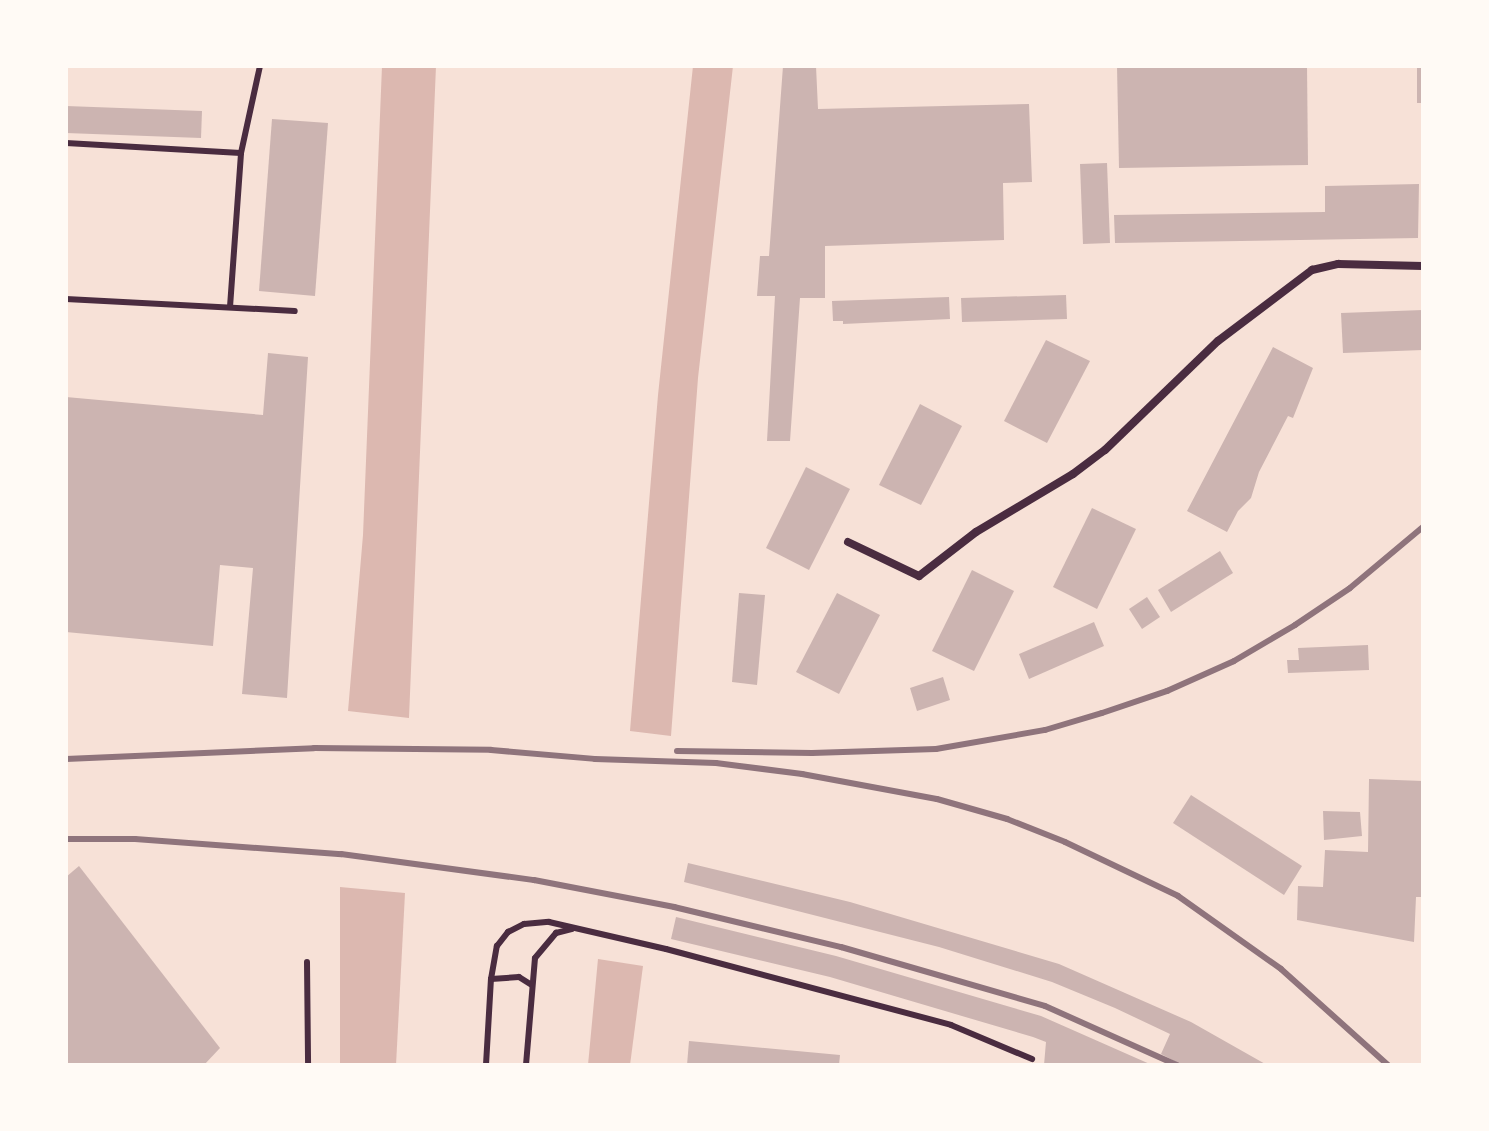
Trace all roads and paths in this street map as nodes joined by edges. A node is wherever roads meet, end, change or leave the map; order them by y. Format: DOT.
graph roads {
  1 [pos="260,66"];
  2 [pos="66,143"];
  3 [pos="241,153"];
  4 [pos="1423,266"];
  5 [pos="66,299"];
  6 [pos="230,307"];
  7 [pos="295,311"];
  8 [pos="848,542"];
  9 [pos="576,928"];
  10 [pos="307,962"];
  11 [pos="491,979"];
  12 [pos="532,985"];
  13 [pos="1032,1059"];
  14 [pos="308,1065"];
  15 [pos="486,1065"];
  16 [pos="526,1065"];
  1 -- 3 [label="lane"];
  2 -- 3 [label="lane"];
  3 -- 6 [label="lane"];
  4 -- 8 [label="street"];
  5 -- 6 [label="lane"];
  6 -- 7 [label="lane"];
  9 -- 11 [label="lane"];
  9 -- 12 [label="lane"];
  9 -- 13 [label="lane"];
  10 -- 14 [label="lane"];
  11 -- 12 [label="lane"];
  11 -- 15 [label="lane"];
  12 -- 16 [label="lane"];
}
